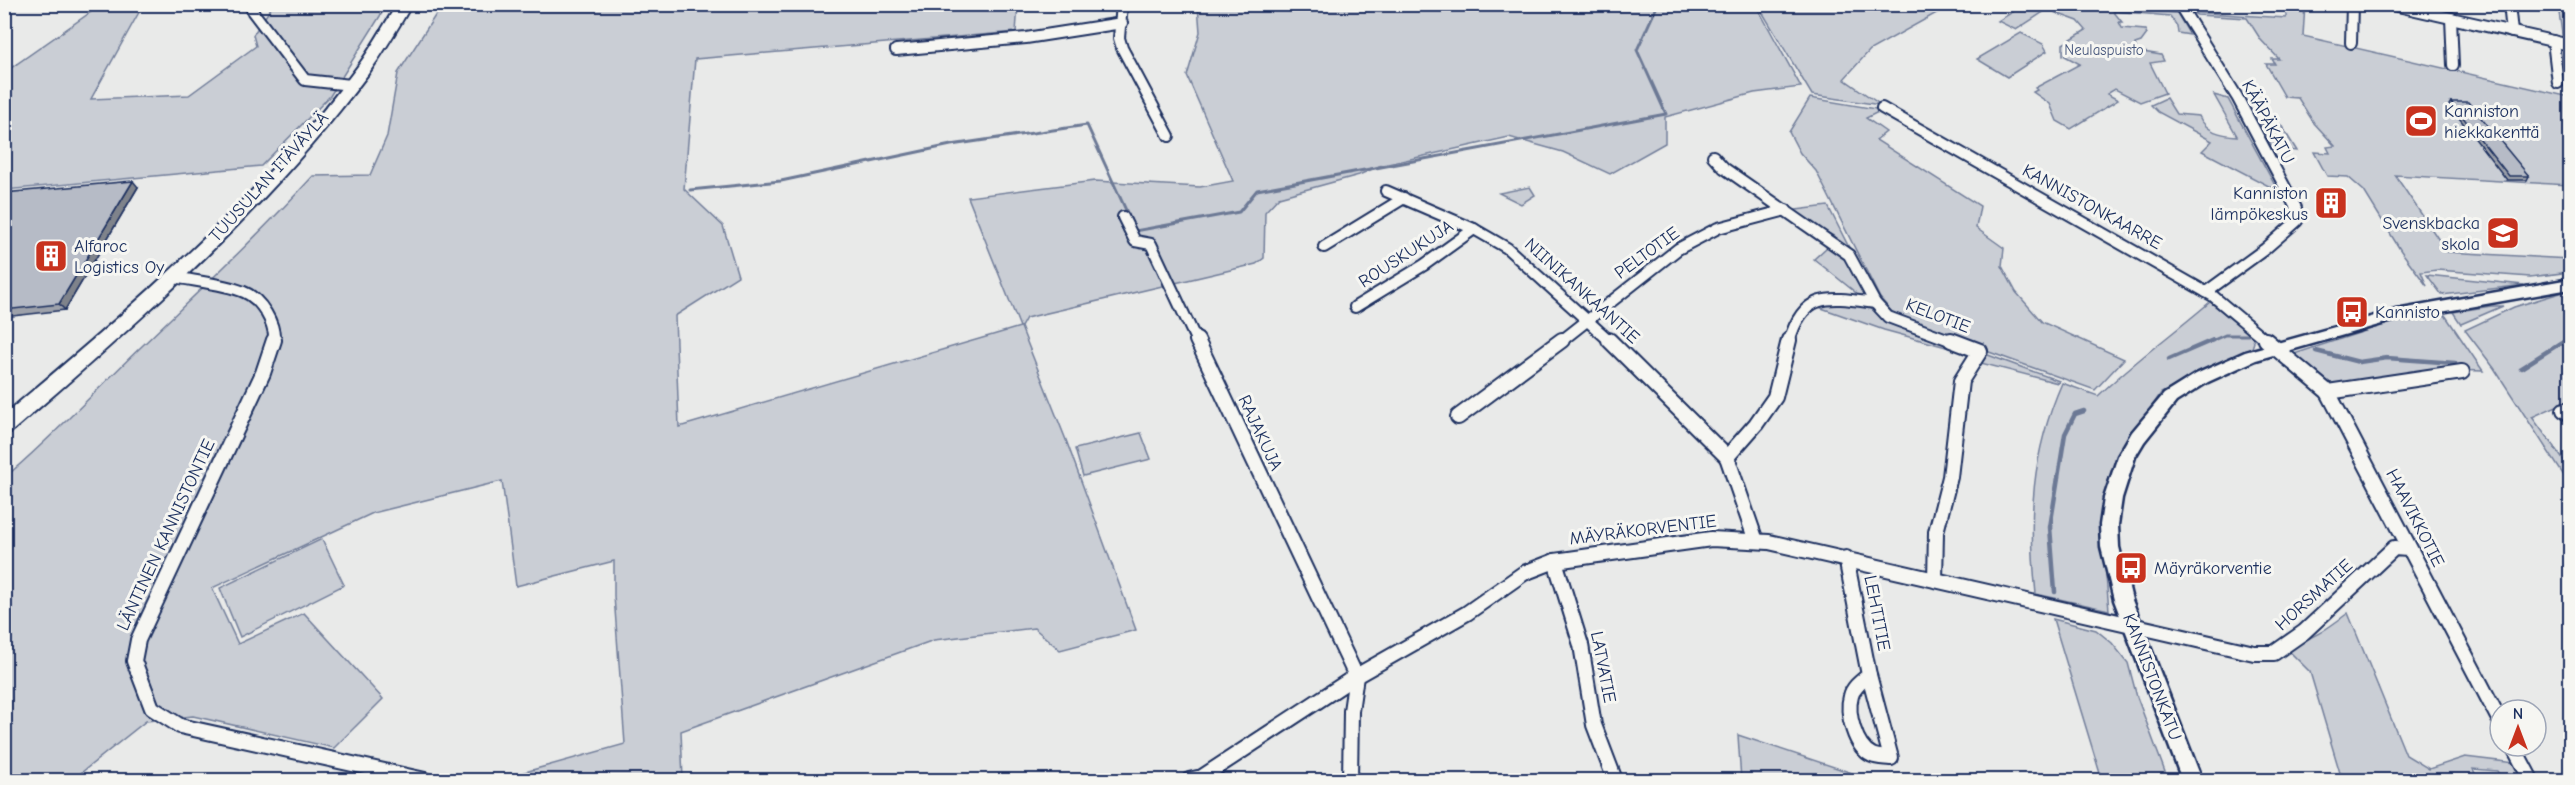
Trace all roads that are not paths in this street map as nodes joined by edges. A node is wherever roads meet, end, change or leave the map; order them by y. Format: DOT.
graph roads {
  1 [pos="250,4"];
  2 [pos="405,4"];
  3 [pos="1122,4"];
  4 [pos="2166,4"];
  5 [pos="2352,4"];
  6 [pos="2389,4"];
  7 [pos="2509,4"];
  8 [pos="2179,5"];
  9 [pos="2451,18"];
  10 [pos="1122,23"];
  11 [pos="2511,32"];
  12 [pos="2553,41"];
  13 [pos="2351,43"];
  14 [pos="2571,45"];
  15 [pos="896,50"];
  16 [pos="2453,65"];
  17 [pos="2558,83"];
  18 [pos="351,86"];
  19 [pos="1882,108"];
  20 [pos="1169,136"];
  21 [pos="1713,156"];
  22 [pos="1386,190"];
  23 [pos="1404,198"];
  24 [pos="1786,210"];
  25 [pos="1123,217"];
  26 [pos="1474,229"];
  27 [pos="1324,247"];
  28 [pos="174,278"];
  29 [pos="2571,284"];
  30 [pos="2206,292"];
  31 [pos="1875,303"];
  32 [pos="1355,307"];
  33 [pos="1589,320"];
  34 [pos="2277,347"];
  35 [pos="2462,372"];
  36 [pos="2328,392"];
  37 [pos="1458,417"];
  38 [pos="4,427"];
  39 [pos="1727,457"];
  40 [pos="1756,541"];
  41 [pos="2408,549"];
  42 [pos="1846,558"];
  43 [pos="1555,561"];
  44 [pos="1935,580"];
  45 [pos="2132,625"];
  46 [pos="1869,675"];
  47 [pos="1356,676"];
  48 [pos="2488,699"];
  49 [pos="2519,758"];
  50 [pos="425,780"];
  51 [pos="1189,780"];
  52 [pos="1350,780"];
  53 [pos="1615,780"];
  54 [pos="2192,780"];
  55 [pos="2531,780"];
  1 -- 18 [label="street"];
  2 -- 18 [label="main road, TUUSULAN ITÄVÄYLÄ"];
  3 -- 10 [label="street"];
  4 -- 8 [label="street"];
  5 -- 13 [label="street"];
  6 -- 9 [label="street"];
  7 -- 11 [label="street"];
  8 -- 30 [label="street, KÄÄPÄKATU"];
  9 -- 11 [label="street"];
  9 -- 16 [label="street"];
  10 -- 15 [label="street"];
  10 -- 20 [label="street"];
  11 -- 12 [label="street"];
  12 -- 14 [label="street"];
  12 -- 17 [label="street"];
  18 -- 28 [label="main road, TUUSULAN ITÄVÄYLÄ"];
  19 -- 30 [label="street, KANNISTONKAARRE"];
  21 -- 24 [label="street, KELOTIE"];
  22 -- 23 [label="street, NIINIKANKAANTIE"];
  23 -- 26 [label="street, NIINIKANKAANTIE"];
  23 -- 27 [label="street"];
  24 -- 31 [label="street, KELOTIE"];
  24 -- 33 [label="street, PELTOTIE"];
  25 -- 47 [label="street, RAJAKUJA"];
  26 -- 32 [label="street, ROUSKUKUJA"];
  26 -- 33 [label="street, NIINIKANKAANTIE"];
  28 -- 38 [label="main road, TUUSULAN ITÄVÄYLÄ"];
  28 -- 50 [label="street, LÄNTINEN KANNISTONTIE"];
  29 -- 34 [label="street, KANNISTONKATU"];
  30 -- 34 [label="street, KANNISTONKAARRE"];
  31 -- 39 [label="street"];
  31 -- 44 [label="street, KELOTIE"];
  33 -- 37 [label="street, PELTOTIE"];
  33 -- 39 [label="street, NIINIKANKAANTIE"];
  34 -- 36 [label="street, HAAVIKKOTIE"];
  34 -- 45 [label="street, KANNISTONKATU"];
  35 -- 36 [label="street"];
  36 -- 41 [label="street, HAAVIKKOTIE"];
  39 -- 40 [label="street"];
  40 -- 42 [label="street, MÄYRÄKORVENTIE"];
  40 -- 43 [label="street, MÄYRÄKORVENTIE"];
  41 -- 45 [label="street, HORSMATIE"];
  41 -- 48 [label="street, HAAVIKKOTIE"];
  42 -- 44 [label="street, MÄYRÄKORVENTIE"];
  42 -- 46 [label="street, LEHTITIE"];
  43 -- 47 [label="street, MÄYRÄKORVENTIE"];
  43 -- 53 [label="street, LATVATIE"];
  44 -- 45 [label="street, MÄYRÄKORVENTIE"];
  45 -- 54 [label="street, KANNISTONKATU"];
  46 -- 46 [label="street, LEHTITIE"];
  47 -- 51 [label="street, MÄYRÄKORVENTIE"];
  47 -- 52 [label="street"];
  49 -- 55 [label="street"];
}
